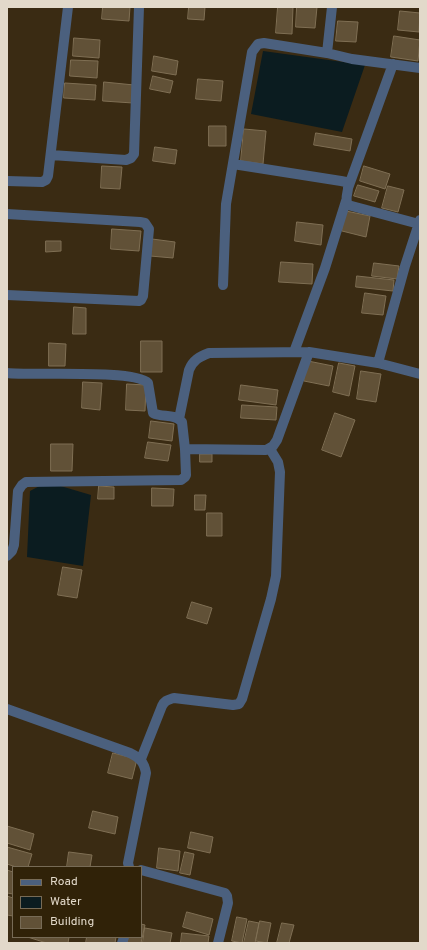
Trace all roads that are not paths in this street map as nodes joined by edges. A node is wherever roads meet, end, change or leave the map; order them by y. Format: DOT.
graph roads {
  1 [pos="68,7"];
  2 [pos="139,7"];
  3 [pos="332,7"];
  4 [pos="327,53"];
  5 [pos="393,64"];
  6 [pos="420,68"];
  7 [pos="51,155"];
  8 [pos="233,164"];
  9 [pos="7,181"];
  10 [pos="348,188"];
  11 [pos="346,201"];
  12 [pos="7,214"];
  13 [pos="419,222"];
  14 [pos="223,285"];
  15 [pos="7,295"];
  16 [pos="294,352"];
  17 [pos="309,352"];
  18 [pos="378,364"];
  19 [pos="7,374"];
  20 [pos="420,374"];
  21 [pos="179,419"];
  22 [pos="185,449"];
  23 [pos="270,449"];
  24 [pos="7,556"];
  25 [pos="7,709"];
  26 [pos="141,759"];
  27 [pos="129,866"];
  28 [pos="142,870"];
  29 [pos="218,943"];
  1 -- 7 [label="street"];
  2 -- 7 [label="street"];
  3 -- 4 [label="street"];
  4 -- 5 [label="street"];
  4 -- 8 [label="street"];
  5 -- 6 [label="street"];
  5 -- 10 [label="street"];
  7 -- 9 [label="street"];
  8 -- 10 [label="street"];
  8 -- 14 [label="street"];
  10 -- 11 [label="street"];
  11 -- 13 [label="street"];
  11 -- 16 [label="street"];
  12 -- 15 [label="street"];
  13 -- 18 [label="street"];
  16 -- 17 [label="street"];
  16 -- 21 [label="street"];
  17 -- 18 [label="street"];
  17 -- 23 [label="street"];
  18 -- 20 [label="street"];
  19 -- 21 [label="street"];
  21 -- 22 [label="street"];
  22 -- 23 [label="street"];
  22 -- 24 [label="street"];
  23 -- 26 [label="street"];
  25 -- 26 [label="street"];
  26 -- 27 [label="street"];
  28 -- 29 [label="street"];
}
